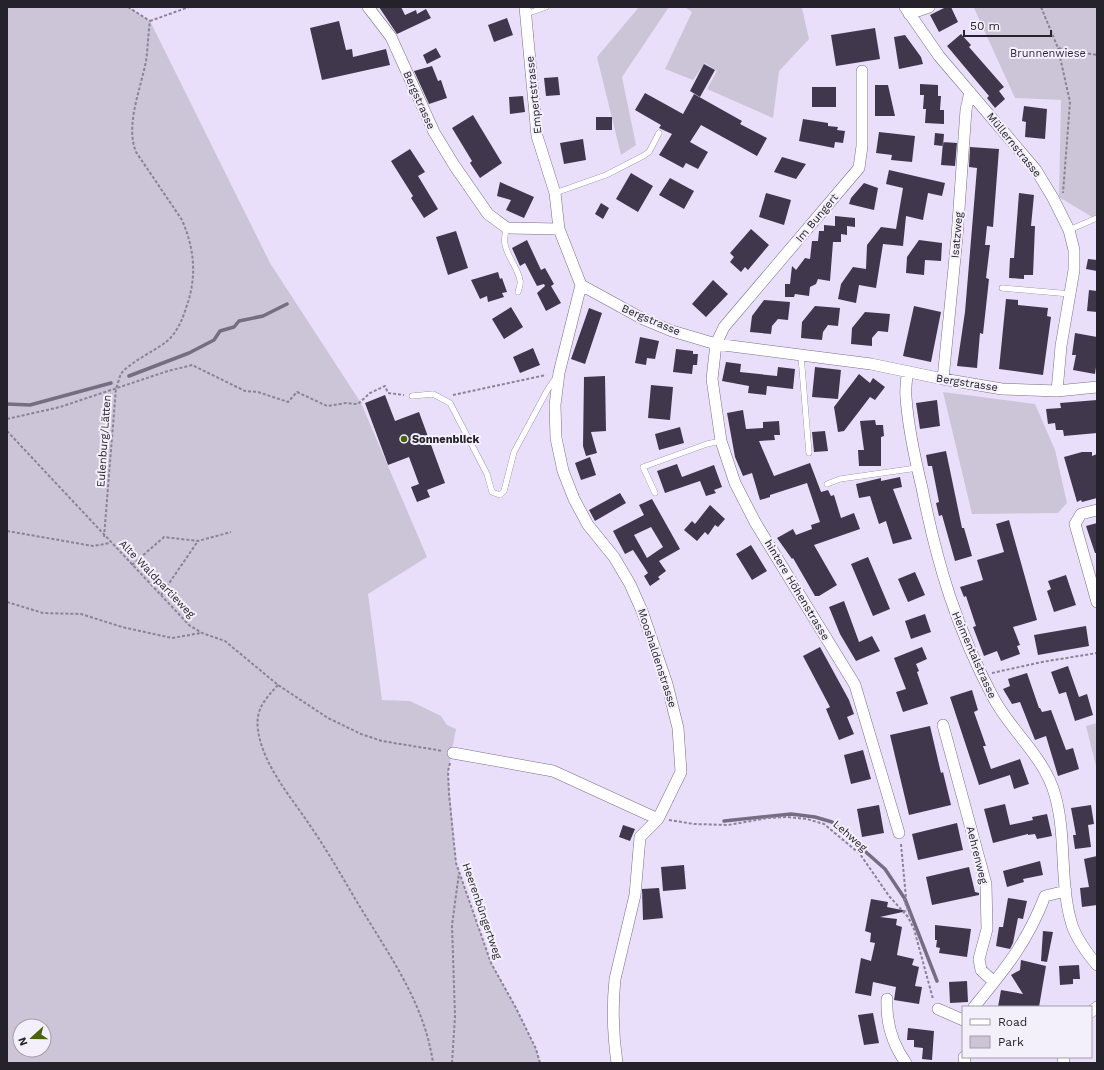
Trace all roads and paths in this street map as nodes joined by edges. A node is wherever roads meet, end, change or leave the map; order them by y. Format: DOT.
graph roads {
  1 [pos="128,7"];
  2 [pos="188,7"];
  3 [pos="368,7"];
  4 [pos="546,7"];
  5 [pos="929,7"];
  6 [pos="1041,7"];
  7 [pos="526,10"];
  8 [pos="907,11"];
  9 [pos="150,21"];
  10 [pos="1058,48"];
  11 [pos="1097,55"];
  12 [pos="862,71"];
  13 [pos="970,92"];
  14 [pos="659,133"];
  15 [pos="555,193"];
  16 [pos="1062,194"];
  17 [pos="1097,218"];
  18 [pos="507,228"];
  19 [pos="559,229"];
  20 [pos="1069,230"];
  21 [pos="581,286"];
  22 [pos="1002,288"];
  23 [pos="518,292"];
  24 [pos="1071,294"];
  25 [pos="716,344"];
  26 [pos="801,356"];
  27 [pos="907,372"];
  28 [pos="559,373"];
  29 [pos="943,379"];
  30 [pos="1097,387"];
  31 [pos="116,388"];
  32 [pos="1057,391"];
  33 [pos="412,396"];
  34 [pos="446,400"];
  35 [pos="7,419"];
  36 [pos="7,431"];
  37 [pos="721,441"];
  38 [pos="808,453"];
  39 [pos="918,468"];
  40 [pos="827,484"];
  41 [pos="655,492"];
  42 [pos="1097,510"];
  43 [pos="7,530"];
  44 [pos="230,532"];
  45 [pos="104,536"];
  46 [pos="198,541"];
  47 [pos="111,543"];
  48 [pos="132,565"];
  49 [pos="161,595"];
  50 [pos="7,602"];
  51 [pos="1097,602"];
  52 [pos="202,633"];
  53 [pos="1097,653"];
  54 [pos="981,676"];
  55 [pos="278,685"];
  56 [pos="943,725"];
  57 [pos="452,753"];
  58 [pos="658,819"];
  59 [pos="900,833"];
  60 [pos="459,872"];
  61 [pos="1066,891"];
  62 [pos="908,916"];
  63 [pos="1097,965"];
  64 [pos="994,982"];
  65 [pos="887,1000"];
  66 [pos="975,1006"];
  67 [pos="938,1009"];
  68 [pos="962,1020"];
  69 [pos="433,1063"];
  70 [pos="452,1063"];
  71 [pos="540,1063"];
  72 [pos="617,1063"];
  73 [pos="906,1063"];
  1 -- 9 [label="path"];
  2 -- 9 [label="path"];
  3 -- 18 [label="street, Bergstrasse"];
  4 -- 7 [label="lane"];
  5 -- 8 [label="street, Müllernstrasse"];
  6 -- 10 [label="path"];
  7 -- 15 [label="street, Empertstrasse"];
  8 -- 13 [label="street, Müllernstrasse"];
  9 -- 31 [label="path, Eulenburg/Lätten"];
  10 -- 11 [label="path"];
  10 -- 16 [label="path"];
  12 -- 25 [label="street, Im Bungert"];
  13 -- 20 [label="street, Müllernstrasse"];
  13 -- 29 [label="street, Isatzweg"];
  14 -- 15 [label="lane"];
  15 -- 19 [label="street, Empertstrasse"];
  17 -- 20 [label="lane"];
  18 -- 19 [label="street"];
  18 -- 23 [label="lane"];
  19 -- 21 [label="street"];
  20 -- 24 [label="street, Müllernstrasse"];
  21 -- 25 [label="street, Bergstrasse"];
  21 -- 28 [label="street, Mooshaldenstrasse"];
  22 -- 24 [label="lane"];
  24 -- 32 [label="street, Müllernstrasse"];
  25 -- 26 [label="street, Bergstrasse"];
  25 -- 37 [label="street, hintere Höhenstrasse"];
  26 -- 27 [label="street, Bergstrasse"];
  26 -- 38 [label="lane"];
  27 -- 29 [label="street, Bergstrasse"];
  27 -- 39 [label="street, Heimentalstrasse"];
  28 -- 34 [label="path"];
  28 -- 34 [label="lane"];
  28 -- 58 [label="street, Mooshaldenstrasse"];
  29 -- 32 [label="street, Bergstrasse"];
  30 -- 32 [label="street, Bergstrasse"];
  31 -- 33 [label="path"];
  31 -- 35 [label="path"];
  31 -- 45 [label="path, Eulenburg/Lätten"];
  33 -- 34 [label="lane"];
  36 -- 45 [label="path, Alte Waldpartieweg"];
  37 -- 41 [label="lane"];
  37 -- 59 [label="street, hintere Höhenstrasse"];
  39 -- 40 [label="lane"];
  39 -- 54 [label="street, Heimentalstrasse"];
  42 -- 51 [label="street"];
  43 -- 47 [label="path"];
  44 -- 46 [label="path"];
  45 -- 47 [label="path, Alte Waldpartieweg"];
  46 -- 48 [label="path"];
  46 -- 49 [label="path"];
  47 -- 48 [label="path, Alte Waldpartieweg"];
  48 -- 49 [label="path, Alte Waldpartieweg"];
  49 -- 52 [label="path, Alte Waldpartieweg"];
  50 -- 52 [label="path"];
  52 -- 55 [label="path, Alte Waldpartieweg"];
  53 -- 54 [label="path"];
  54 -- 61 [label="street, Heimentalstrasse"];
  55 -- 57 [label="path, Alte Waldpartieweg"];
  55 -- 69 [label="path"];
  56 -- 64 [label="street, Aehrenweg"];
  57 -- 58 [label="street"];
  57 -- 60 [label="path, Heerenbüngertweg"];
  58 -- 62 [label="path, Lehweg"];
  58 -- 72 [label="street, Mooshaldenstrasse"];
  59 -- 62 [label="path"];
  60 -- 70 [label="path"];
  60 -- 71 [label="path, Heerenbüngertweg"];
  61 -- 63 [label="street, Heimentalstrasse"];
  61 -- 64 [label="street"];
  62 -- 67 [label="path, Lehweg"];
  64 -- 66 [label="street"];
  65 -- 73 [label="street"];
  67 -- 68 [label="street"];
}
